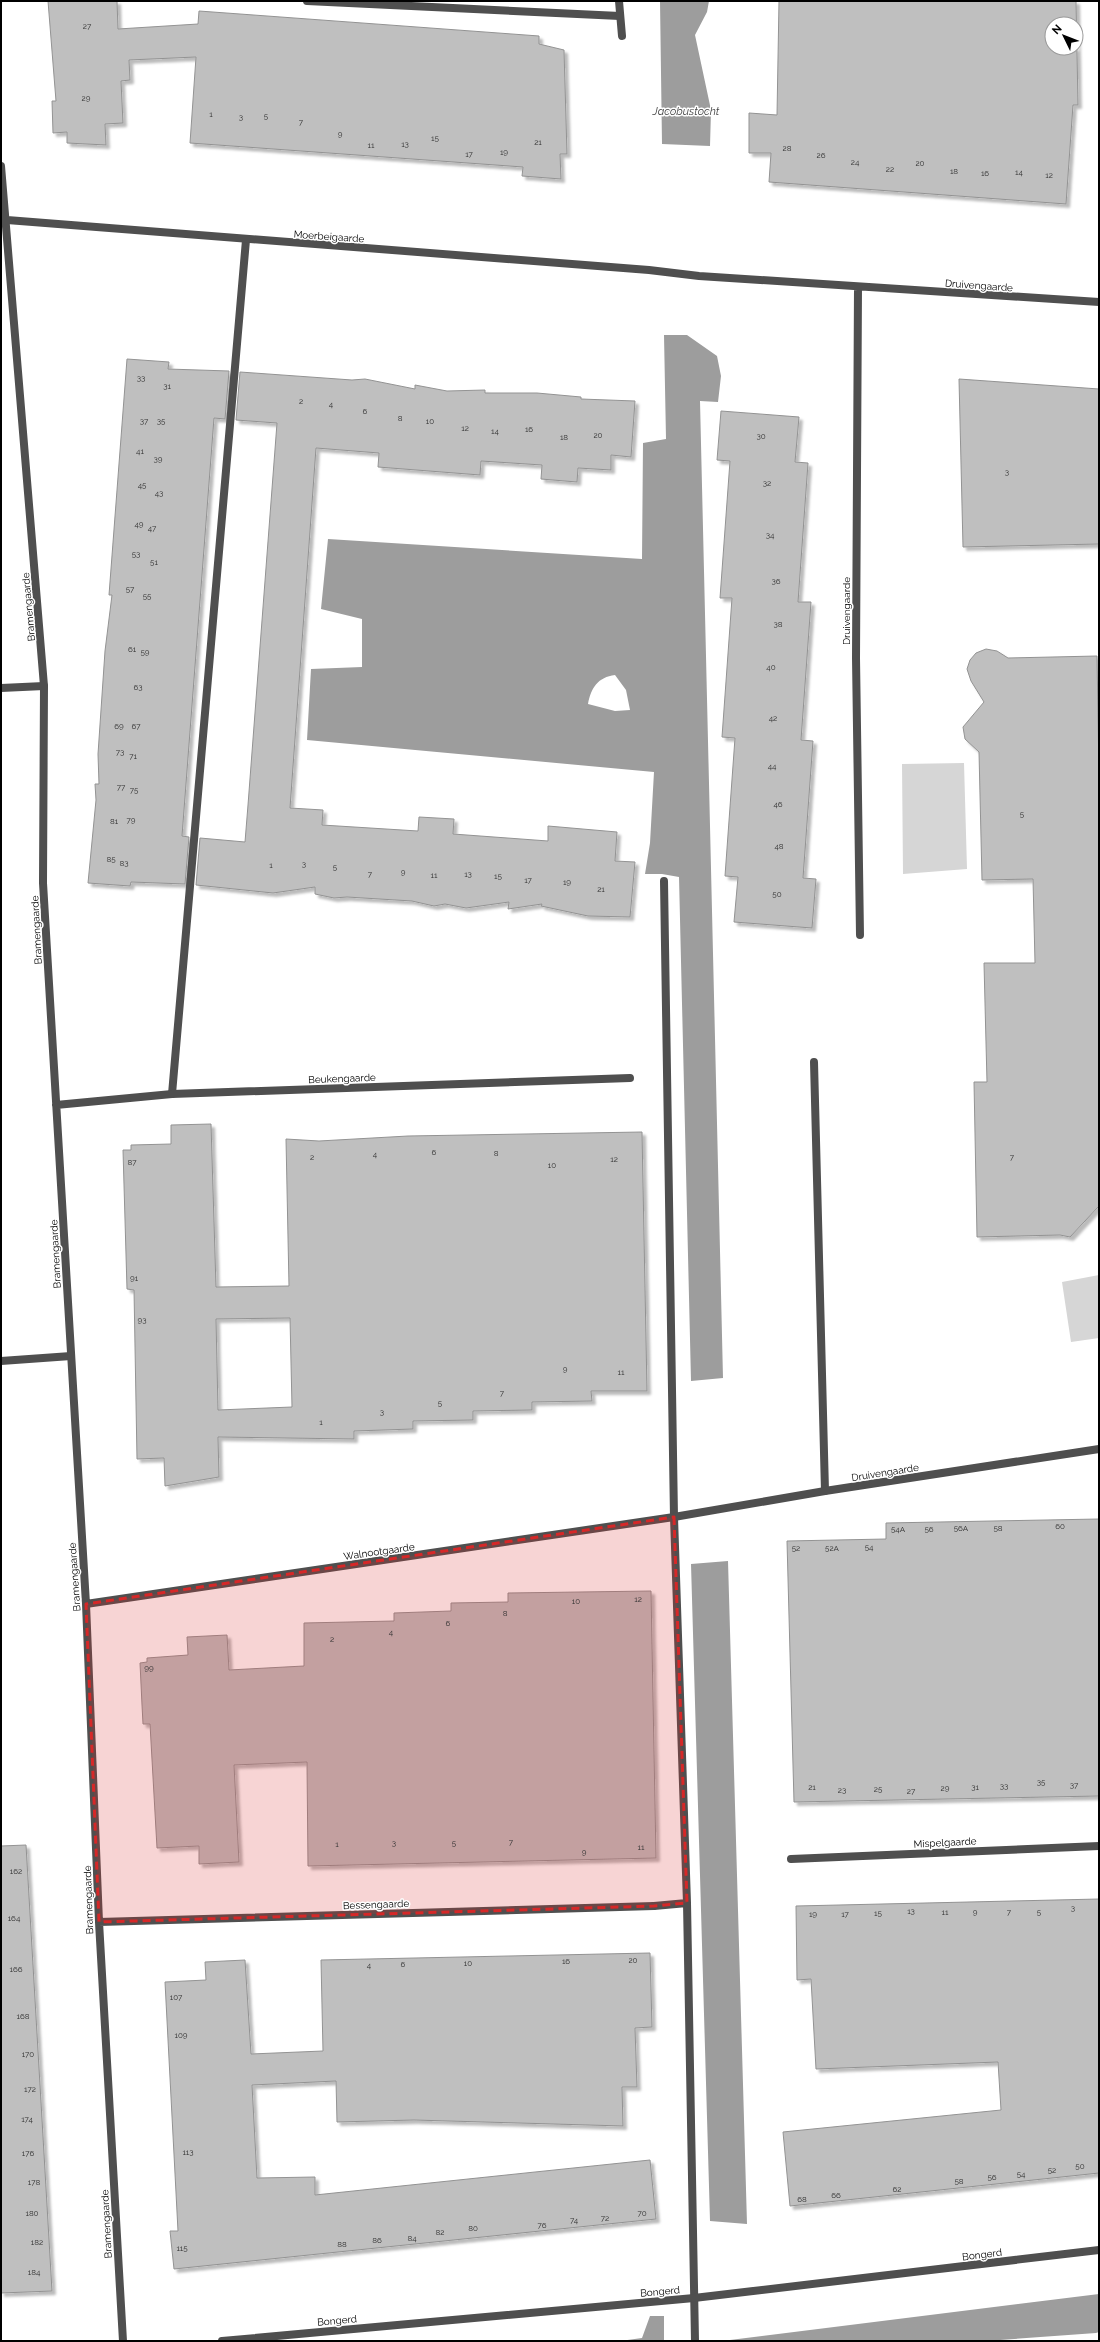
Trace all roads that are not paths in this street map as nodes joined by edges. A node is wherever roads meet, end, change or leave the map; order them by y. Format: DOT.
graph roads {
  1 [pos="307,1"];
  2 [pos="619,1"];
  3 [pos="620,16"];
  4 [pos="622,36"];
  5 [pos="1,166"];
  6 [pos="7,220"];
  7 [pos="246,240"];
  8 [pos="649,270"];
  9 [pos="858,287"];
  10 [pos="1099,302"];
  11 [pos="44,686"];
  12 [pos="1,688"];
  13 [pos="664,881"];
  14 [pos="860,935"];
  15 [pos="814,1062"];
  16 [pos="630,1078"];
  17 [pos="172,1094"];
  18 [pos="56,1105"];
  19 [pos="71,1356"];
  20 [pos="1,1361"];
  21 [pos="1099,1449"];
  22 [pos="825,1491"];
  23 [pos="674,1517"];
  24 [pos="86,1604"];
  25 [pos="1099,1846"];
  26 [pos="791,1859"];
  27 [pos="687,1903"];
  28 [pos="99,1922"];
  29 [pos="1099,2250"];
  30 [pos="694,2298"];
  31 [pos="123,2341"];
  32 [pos="222,2341"];
  33 [pos="695,2341"];
  1 -- 3 [label="street"];
  2 -- 3 [label="street"];
  3 -- 4 [label="street"];
  5 -- 6 [label="street, Bramengaarde"];
  6 -- 7 [label="street, Moerbeigaarde"];
  6 -- 11 [label="street, Bramengaarde"];
  7 -- 8 [label="street, Moerbeigaarde"];
  7 -- 17 [label="street"];
  8 -- 9 [label="street, Druivengaarde"];
  9 -- 10 [label="street, Druivengaarde"];
  9 -- 14 [label="street, Druivengaarde"];
  11 -- 12 [label="street"];
  11 -- 18 [label="street, Bramengaarde"];
  13 -- 23 [label="street"];
  15 -- 22 [label="street"];
  16 -- 17 [label="street, Beukengaarde"];
  17 -- 18 [label="street, Beukengaarde"];
  18 -- 19 [label="street, Bramengaarde"];
  19 -- 20 [label="street"];
  19 -- 24 [label="street, Bramengaarde"];
  21 -- 22 [label="street, Druivengaarde"];
  22 -- 23 [label="street, Druivengaarde"];
  23 -- 24 [label="street, Walnootgaarde"];
  23 -- 27 [label="street"];
  24 -- 28 [label="street, Bramengaarde"];
  25 -- 26 [label="street, Mispelgaarde"];
  27 -- 28 [label="street, Bessengaarde"];
  27 -- 30 [label="street"];
  28 -- 31 [label="street, Bramengaarde"];
  29 -- 30 [label="street, Bongerd"];
  30 -- 32 [label="street, Bongerd"];
  30 -- 33 [label="street"];
}
